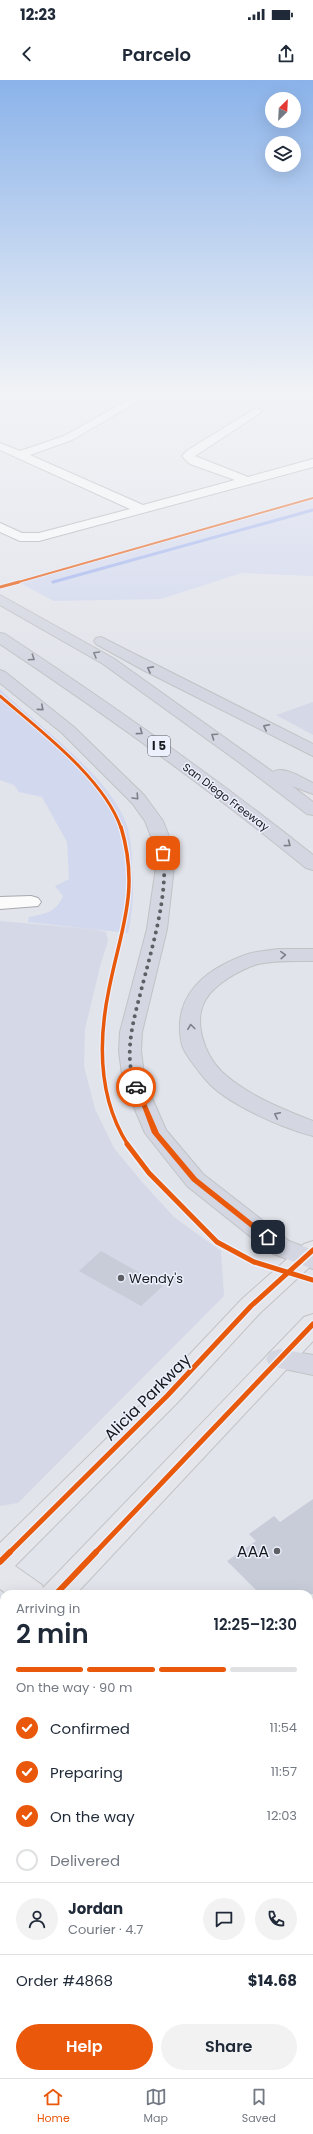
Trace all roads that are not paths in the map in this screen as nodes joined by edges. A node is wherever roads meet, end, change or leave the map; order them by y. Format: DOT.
graph roads {
  1 [pos="88,485"];
  2 [pos="232,485"];
  3 [pos="141,510"];
  4 [pos="0,527"];
  5 [pos="0,600"];
  6 [pos="38,621"];
  7 [pos="0,637"];
  8 [pos="0,675"];
  9 [pos="313,751"];
  10 [pos="246,759"];
  11 [pos="313,789"];
  12 [pos="313,810"];
  13 [pos="313,864"];
  14 [pos="31,902"];
  15 [pos="0,903"];
  16 [pos="313,955"];
  17 [pos="313,1129"];
  18 [pos="311,1256"];
  19 [pos="313,1324"];
  20 [pos="279,1359"];
  21 [pos="313,1365"];
  22 [pos="0,1562"];
  23 [pos="0,1572"];
  24 [pos="25,1590"];
  25 [pos="60,1590"];
  1 -- 3 [label="street"];
  2 -- 3 [label="street"];
  3 -- 4 [label="street"];
  5 -- 6 [label="highway"];
  9 -- 6 [label="highway, one-way"];
  10 -- 6 [label="highway, one-way"];
  7 -- 13 [label="highway, San Diego Freeway / I 5, one-way"];
  8 -- 18 [label="highway, one-way"];
  10 -- 11 [label="highway"];
  10 -- 12 [label="highway"];
  14 -- 15 [label="street"];
  17 -- 16 [label="highway, one-way"];
  18 -- 22 [label="main road, Alicia Parkway"];
  19 -- 20 [label="main road"];
  20 -- 21 [label="highway"];
  20 -- 25 [label="main road"];
  23 -- 24 [label="main road"];
}
